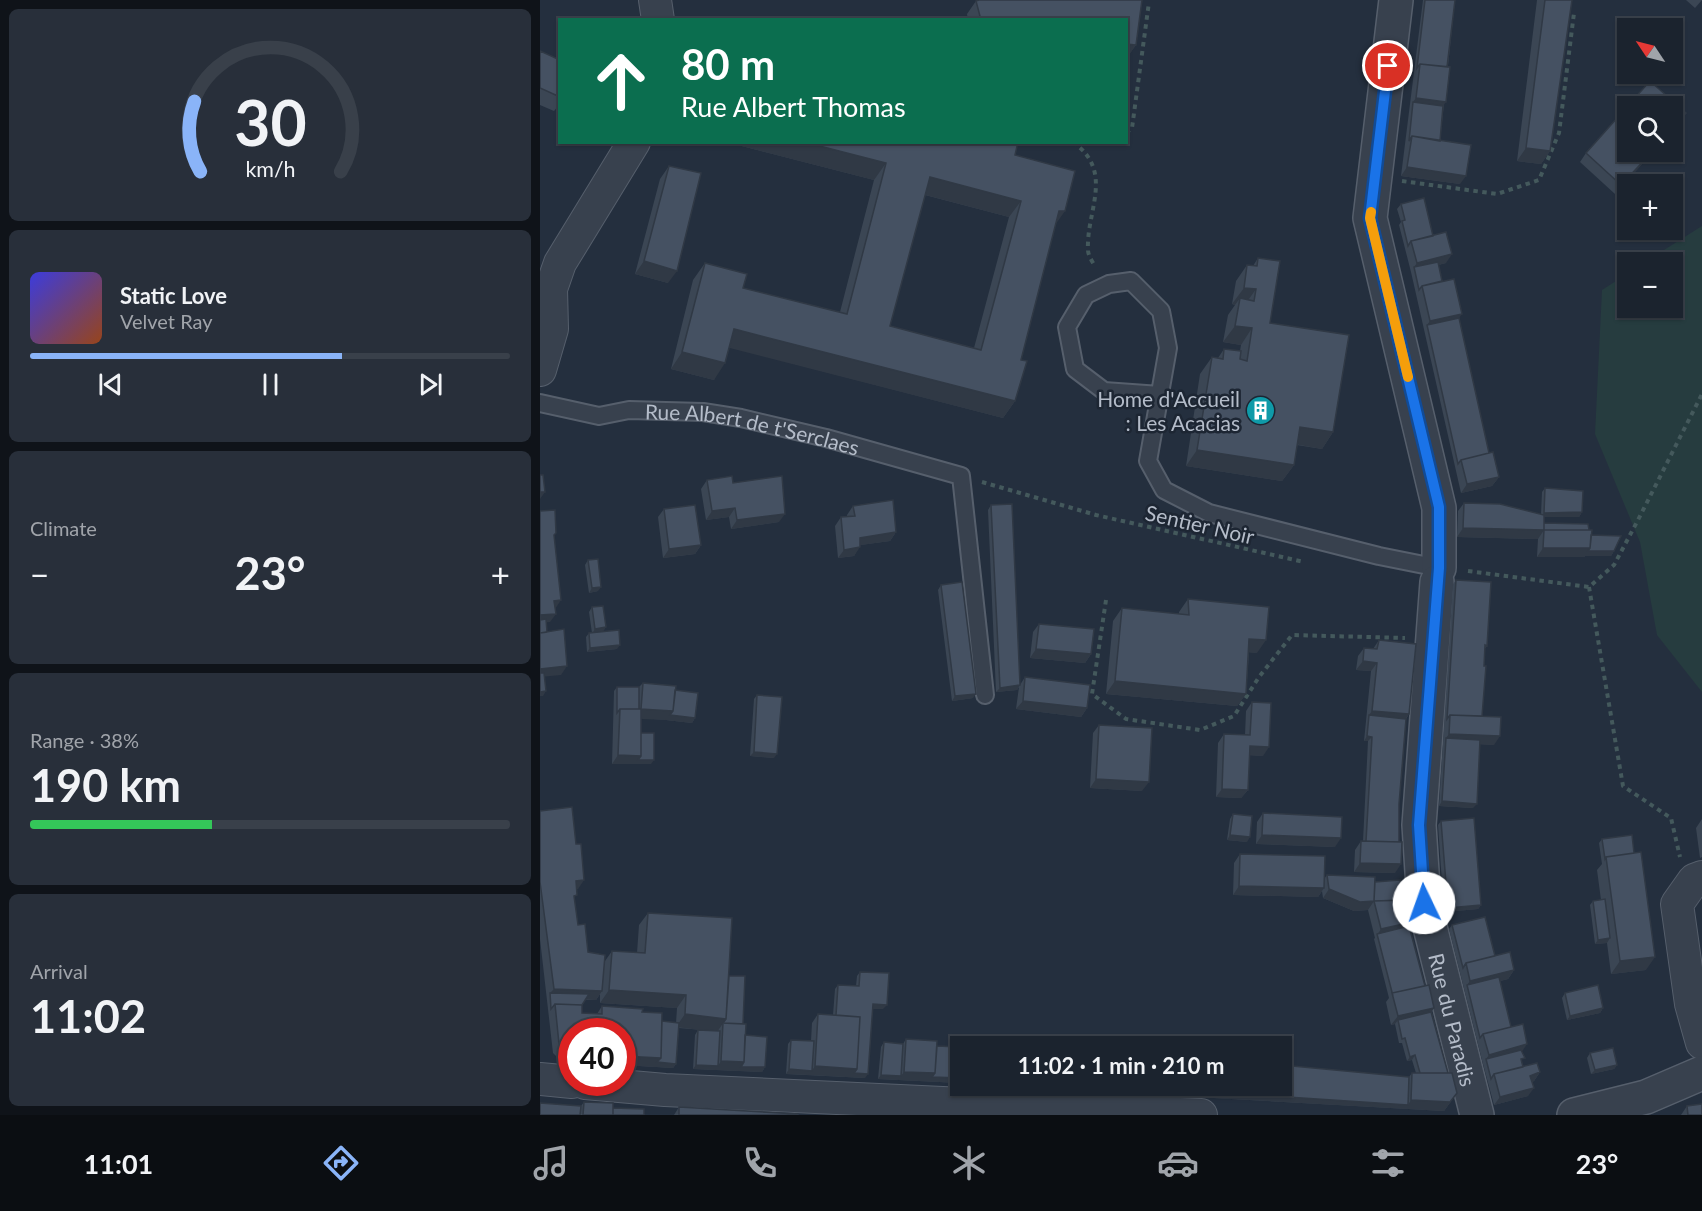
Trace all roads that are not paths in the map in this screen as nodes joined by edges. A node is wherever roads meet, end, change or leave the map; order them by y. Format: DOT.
graph roads {
  1 [pos="656,0"];
  2 [pos="1396,0"];
  3 [pos="658,18"];
  4 [pos="633,144"];
  5 [pos="540,370"];
  6 [pos="1160,395"];
  7 [pos="540,403"];
  8 [pos="1438,575"];
  9 [pos="985,695"];
  10 [pos="1698,879"];
  11 [pos="1702,1043"];
  12 [pos="1702,1073"];
  13 [pos="540,1079"];
  14 [pos="558,1081"];
  15 [pos="636,1087"];
  16 [pos="1007,1110"];
  17 [pos="1126,1113"];
  18 [pos="1201,1115"];
  19 [pos="1477,1115"];
  20 [pos="1574,1115"];
  1 -- 3 [label="street"];
  2 -- 8 [label="street, Rue du Paradis"];
  4 -- 5 [label="street"];
  6 -- 6 [label="lane"];
  6 -- 8 [label="lane"];
  7 -- 9 [label="lane, Rue Albert de t'Serclaes"];
  8 -- 19 [label="street, Rue du Paradis"];
  10 -- 11 [label="street"];
  12 -- 20 [label="street"];
  13 -- 14 [label="street"];
  15 -- 16 [label="street"];
  16 -- 17 [label="street"];
  17 -- 18 [label="street"];
}
